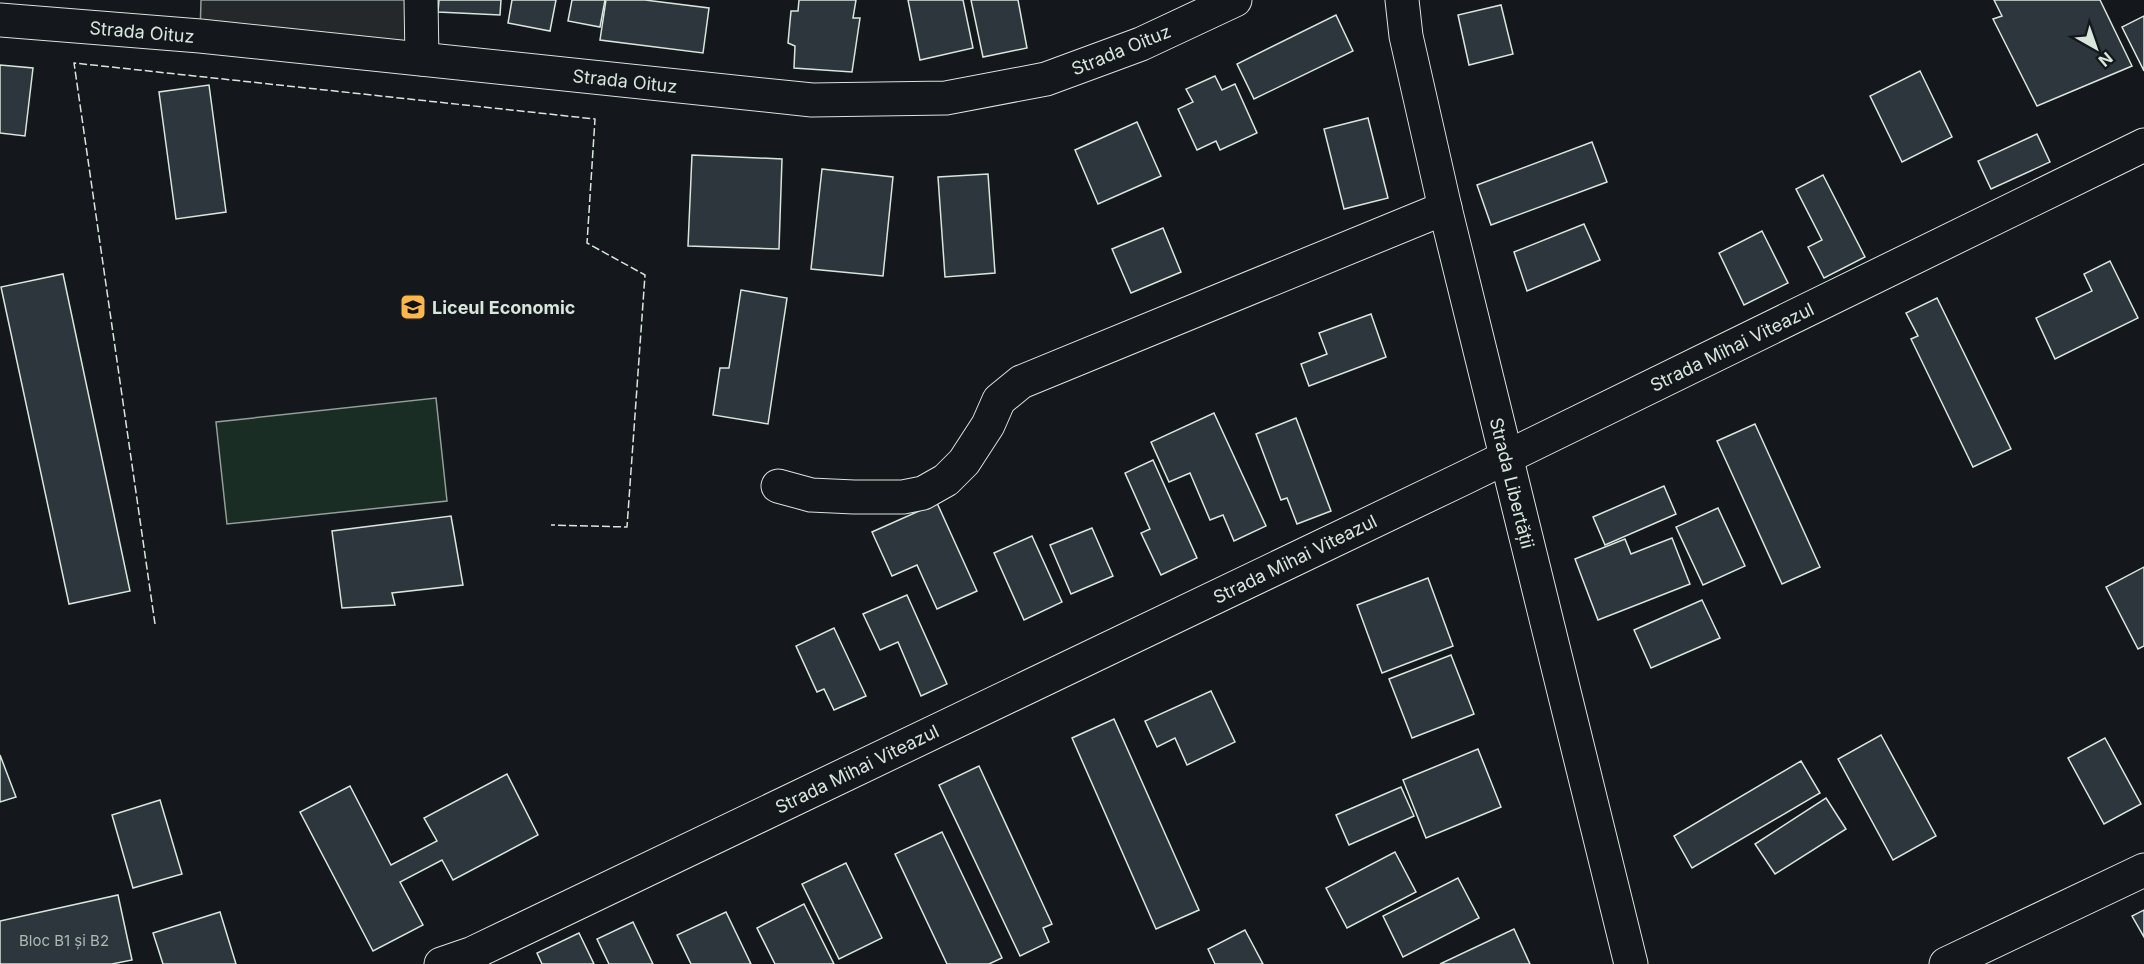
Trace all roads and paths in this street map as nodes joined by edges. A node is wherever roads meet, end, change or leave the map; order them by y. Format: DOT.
graph roads {
  1 [pos="422,0"];
  2 [pos="1235,0"];
  3 [pos="1402,0"];
  4 [pos="0,20"];
  5 [pos="422,59"];
  6 [pos="2144,145"];
  7 [pos="1445,208"];
  8 [pos="1505,458"];
  9 [pos="778,486"];
  10 [pos="2144,870"];
  11 [pos="476,958"];
  12 [pos="441,964"];
  13 [pos="1631,964"];
  14 [pos="1946,964"];
  1 -- 5 [label="main road"];
  2 -- 5 [label="main road, Strada Oituz"];
  3 -- 7 [label="main road, Strada Libertății"];
  4 -- 5 [label="main road, Strada Oituz"];
  6 -- 8 [label="main road, Strada Mihai Viteazul"];
  7 -- 8 [label="main road, Strada Libertății"];
  7 -- 9 [label="main road"];
  8 -- 11 [label="main road, Strada Mihai Viteazul"];
  8 -- 13 [label="main road, Strada Libertății"];
  10 -- 14 [label="main road"];
  11 -- 12 [label="main road, Strada Mihai Viteazul"];
}
